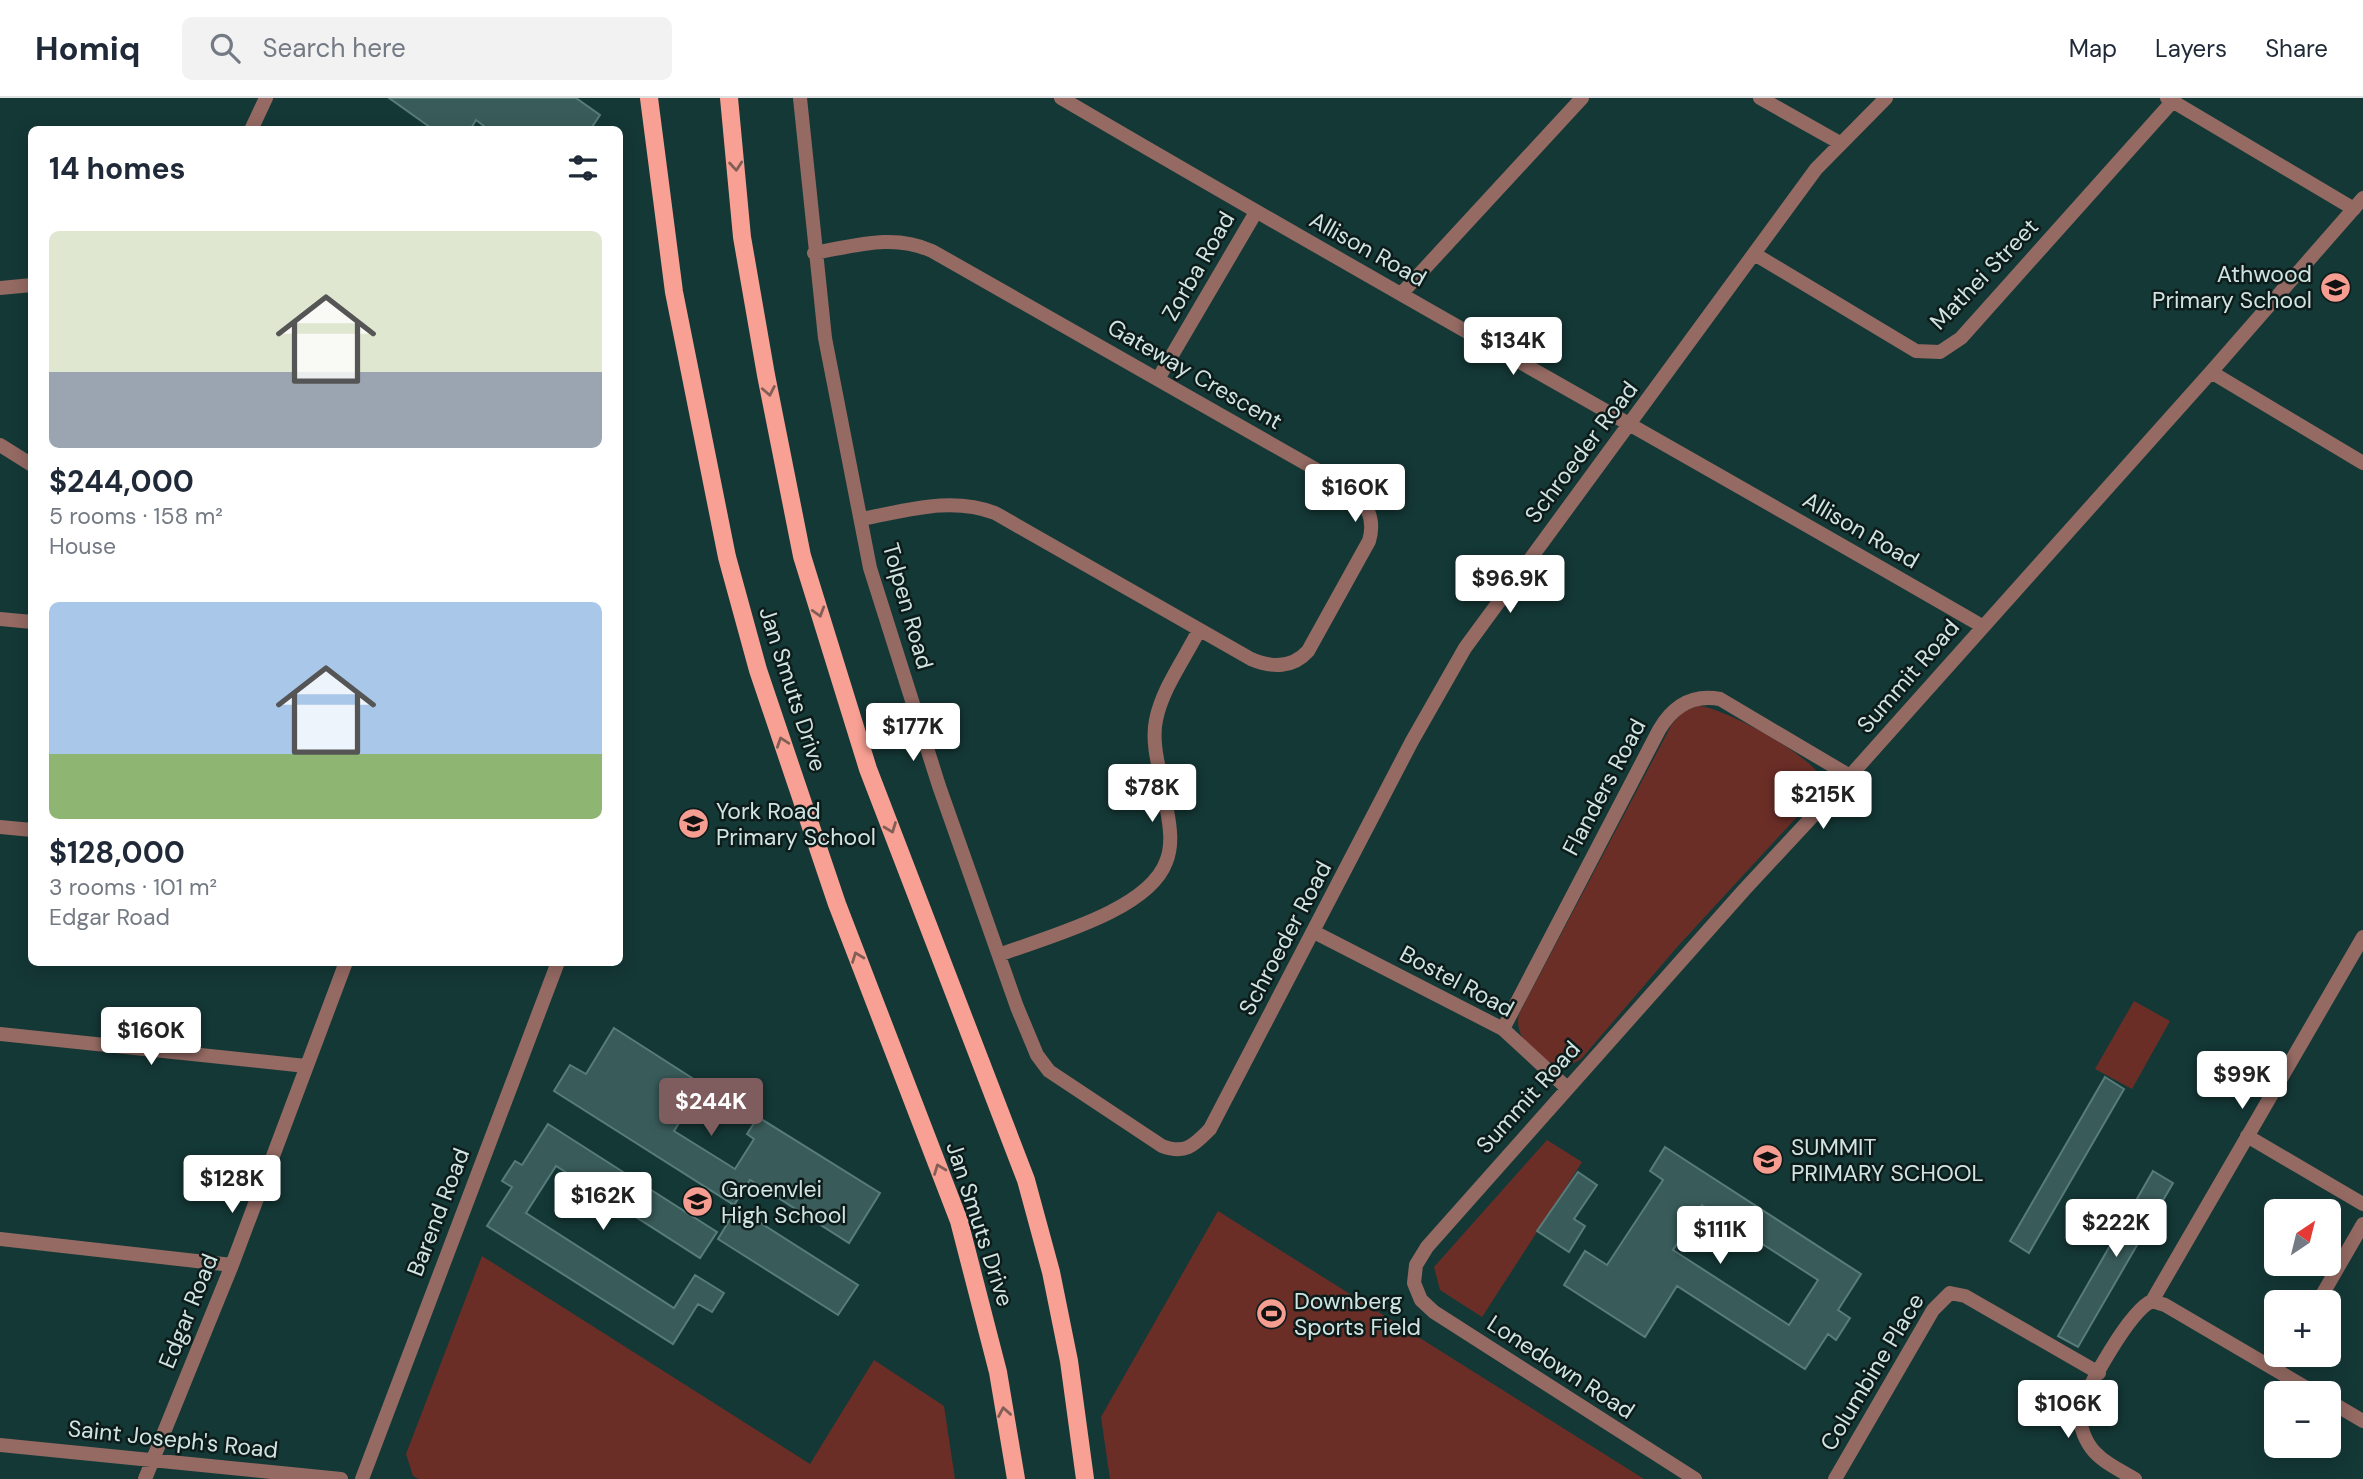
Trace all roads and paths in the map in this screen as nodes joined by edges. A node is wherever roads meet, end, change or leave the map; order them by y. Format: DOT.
graph roads {
  1 [pos="266,98"];
  2 [pos="649,98"];
  3 [pos="729,98"];
  4 [pos="800,98"];
  5 [pos="1062,98"];
  6 [pos="1582,98"];
  7 [pos="1760,98"];
  8 [pos="1886,98"];
  9 [pos="2170,100"];
  10 [pos="253,126"];
  11 [pos="1840,143"];
  12 [pos="2358,204"];
  13 [pos="1256,212"];
  14 [pos="814,253"];
  15 [pos="1756,255"];
  16 [pos="28,285"];
  17 [pos="0,288"];
  18 [pos="1402,293"];
  19 [pos="2211,372"];
  20 [pos="1158,379"];
  21 [pos="1630,423"];
  22 [pos="0,445"];
  23 [pos="28,463"];
  24 [pos="2363,463"];
  25 [pos="861,519"];
  26 [pos="0,619"];
  27 [pos="28,622"];
  28 [pos="1982,626"];
  29 [pos="1199,629"];
  30 [pos="1850,776"];
  31 [pos="0,827"];
  32 [pos="28,830"];
  33 [pos="1314,932"];
  34 [pos="2363,937"];
  35 [pos="999,955"];
  36 [pos="344,966"];
  37 [pos="556,966"];
  38 [pos="1503,1029"];
  39 [pos="0,1034"];
  40 [pos="306,1066"];
  41 [pos="1567,1088"];
  42 [pos="2247,1136"];
  43 [pos="1186,1150"];
  44 [pos="2363,1204"];
  45 [pos="2363,1224"];
  46 [pos="0,1240"];
  47 [pos="232,1265"];
  48 [pos="1414,1283"];
  49 [pos="2325,1290"];
  50 [pos="2152,1301"];
  51 [pos="2278,1367"];
  52 [pos="2276,1370"];
  53 [pos="2099,1373"];
  54 [pos="2295,1381"];
  55 [pos="2341,1408"];
  56 [pos="2363,1421"];
  57 [pos="0,1446"];
  58 [pos="153,1460"];
  59 [pos="145,1479"];
  60 [pos="341,1479"];
  61 [pos="362,1479"];
  62 [pos="1016,1479"];
  63 [pos="1085,1479"];
  64 [pos="1695,1479"];
  65 [pos="1835,1479"];
  66 [pos="2135,1479"];
  1 -- 10 [label="street"];
  62 -- 2 [label="main road, Jan Smuts Drive, one-way"];
  3 -- 63 [label="main road, Jan Smuts Drive, one-way"];
  4 -- 14 [label="street, Tolpen Road"];
  5 -- 13 [label="street, Allison Road"];
  6 -- 18 [label="street"];
  7 -- 11 [label="street"];
  8 -- 11 [label="street, Schroeder Road"];
  9 -- 12 [label="street"];
  9 -- 15 [label="street, Mathei Street"];
  11 -- 15 [label="street, Schroeder Road"];
  12 -- 19 [label="street, Summit Road"];
  13 -- 18 [label="street, Allison Road"];
  13 -- 20 [label="street, Zorba Road"];
  14 -- 20 [label="street, Gateway Crescent"];
  14 -- 25 [label="street, Tolpen Road"];
  15 -- 21 [label="street, Schroeder Road"];
  16 -- 17 [label="street"];
  18 -- 21 [label="street, Allison Road"];
  19 -- 24 [label="street"];
  19 -- 28 [label="street, Summit Road"];
  20 -- 29 [label="street, Gateway Crescent"];
  21 -- 28 [label="street, Allison Road"];
  21 -- 33 [label="street, Schroeder Road"];
  22 -- 23 [label="street"];
  25 -- 29 [label="street, Gateway Crescent"];
  25 -- 35 [label="street, Tolpen Road"];
  26 -- 27 [label="street"];
  28 -- 30 [label="street, Summit Road"];
  29 -- 35 [label="street"];
  30 -- 38 [label="street, Flanders Road"];
  30 -- 41 [label="street, Summit Road"];
  31 -- 32 [label="street"];
  33 -- 38 [label="street, Bostel Road"];
  33 -- 43 [label="street, Schroeder Road"];
  34 -- 42 [label="street"];
  35 -- 43 [label="street, Tolpen Road"];
  36 -- 40 [label="street, Edgar Road"];
  37 -- 61 [label="street, Barend Road"];
  38 -- 41 [label="street, Bostel Road"];
  39 -- 40 [label="street"];
  40 -- 47 [label="street, Edgar Road"];
  41 -- 48 [label="street, Summit Road"];
  42 -- 44 [label="street"];
  42 -- 50 [label="street"];
  45 -- 49 [label="street"];
  46 -- 47 [label="street"];
  47 -- 58 [label="street, Edgar Road"];
  48 -- 64 [label="street, Lonedown Road"];
  50 -- 52 [label="street"];
  50 -- 53 [label="street"];
  51 -- 52 [label="street"];
  52 -- 54 [label="street"];
  53 -- 65 [label="street, Columbine Place"];
  53 -- 66 [label="street"];
  55 -- 56 [label="street"];
  57 -- 58 [label="street, Saint Joseph's Road"];
  58 -- 59 [label="street, Edgar Road"];
  58 -- 60 [label="street, Saint Joseph's Road"];
}
